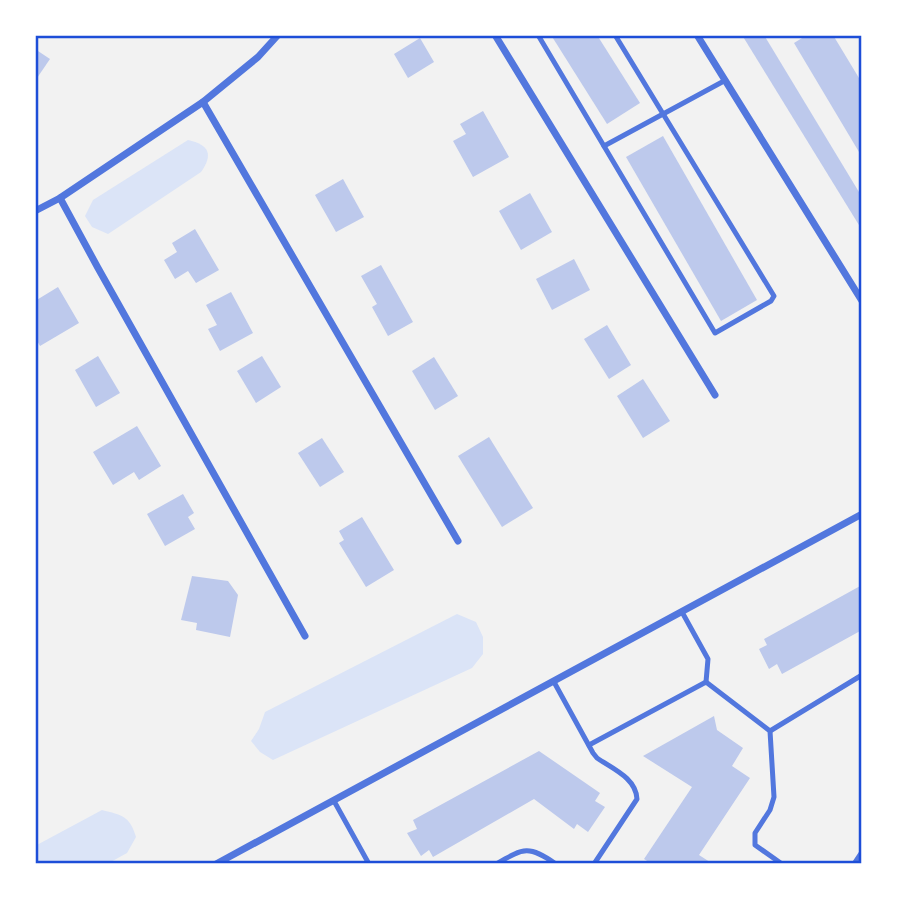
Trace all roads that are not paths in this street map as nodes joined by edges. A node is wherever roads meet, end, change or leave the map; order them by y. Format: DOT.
graph roads {
  1 [pos="278,35"];
  2 [pos="495,35"];
  3 [pos="538,35"];
  4 [pos="615,35"];
  5 [pos="697,35"];
  6 [pos="724,81"];
  7 [pos="203,102"];
  8 [pos="665,115"];
  9 [pos="604,146"];
  10 [pos="60,198"];
  11 [pos="35,211"];
  12 [pos="862,302"];
  13 [pos="715,395"];
  14 [pos="862,514"];
  15 [pos="458,541"];
  16 [pos="682,612"];
  17 [pos="305,636"];
  18 [pos="862,675"];
  19 [pos="554,682"];
  20 [pos="706,682"];
  21 [pos="770,731"];
  22 [pos="589,745"];
  23 [pos="334,801"];
  24 [pos="862,852"];
  25 [pos="216,864"];
  26 [pos="369,864"];
  27 [pos="496,864"];
  28 [pos="556,864"];
  29 [pos="594,864"];
  30 [pos="782,864"];
  31 [pos="853,864"];
  1 -- 7 [label="street"];
  2 -- 13 [label="street"];
  3 -- 9 [label="lane"];
  4 -- 8 [label="lane"];
  5 -- 6 [label="street"];
  6 -- 8 [label="lane"];
  6 -- 12 [label="street"];
  7 -- 10 [label="street"];
  7 -- 15 [label="street"];
  8 -- 9 [label="lane"];
  8 -- 9 [label="lane"];
  10 -- 11 [label="street"];
  10 -- 17 [label="street"];
  14 -- 16 [label="street"];
  16 -- 19 [label="street"];
  16 -- 20 [label="lane"];
  18 -- 21 [label="lane"];
  19 -- 22 [label="lane"];
  19 -- 23 [label="street"];
  20 -- 21 [label="lane"];
  20 -- 22 [label="lane"];
  21 -- 30 [label="lane"];
  22 -- 29 [label="lane"];
  23 -- 25 [label="street"];
  23 -- 26 [label="lane"];
  24 -- 31 [label="lane"];
  27 -- 28 [label="lane"];
}
